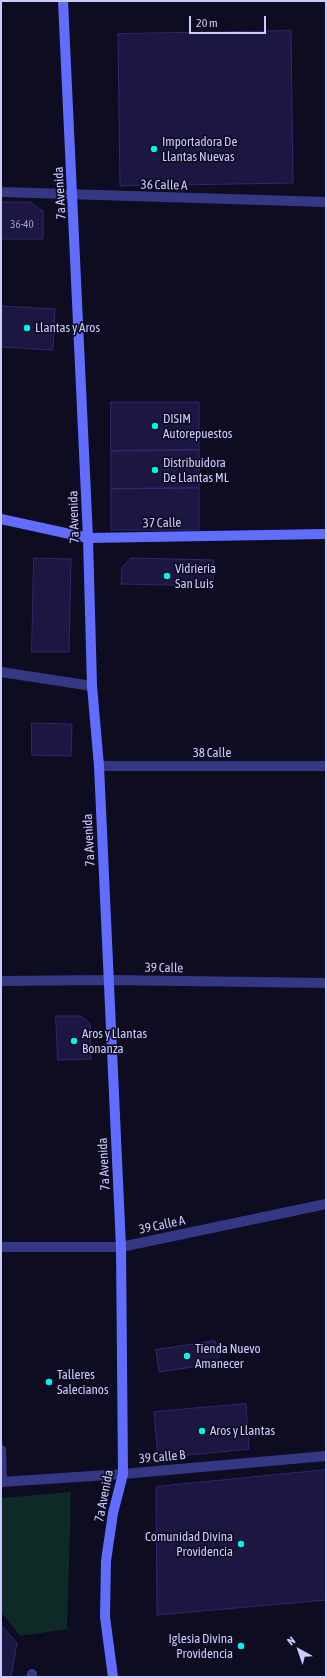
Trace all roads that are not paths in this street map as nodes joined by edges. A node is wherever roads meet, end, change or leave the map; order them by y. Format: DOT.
graph roads {
  1 [pos="63,1"];
  2 [pos="1,192"];
  3 [pos="73,196"];
  4 [pos="326,202"];
  5 [pos="1,519"];
  6 [pos="326,534"];
  7 [pos="88,538"];
  8 [pos="1,672"];
  9 [pos="92,686"];
  10 [pos="99,766"];
  11 [pos="326,766"];
  12 [pos="109,980"];
  13 [pos="1,981"];
  14 [pos="326,983"];
  15 [pos="326,1204"];
  16 [pos="1,1247"];
  17 [pos="121,1247"];
  18 [pos="1,1450"];
  19 [pos="326,1456"];
  20 [pos="123,1474"];
  21 [pos="1,1482"];
  22 [pos="113,1677"];
  1 -- 3 [label="main road, 7a Avenida"];
  2 -- 3 [label="street, 36 Calle A"];
  3 -- 4 [label="street, 36 Calle A"];
  3 -- 7 [label="main road, 7a Avenida"];
  5 -- 7 [label="main road, 37 Calle"];
  6 -- 7 [label="main road, 37 Calle"];
  7 -- 9 [label="main road, 7a Avenida"];
  8 -- 9 [label="street"];
  9 -- 10 [label="main road, 7a Avenida"];
  10 -- 11 [label="street, 38 Calle"];
  10 -- 12 [label="main road, 7a Avenida"];
  12 -- 13 [label="street, 39 Calle"];
  12 -- 14 [label="street, 39 Calle"];
  12 -- 17 [label="main road, 7a Avenida"];
  15 -- 17 [label="street, 39 Calle A"];
  16 -- 17 [label="street, 39 Calle A"];
  17 -- 20 [label="main road, 7a Avenida"];
  18 -- 21 [label="street"];
  19 -- 20 [label="street, 39 Calle B"];
  20 -- 21 [label="street, 39 Calle B"];
  20 -- 22 [label="main road, 7a Avenida"];
}
